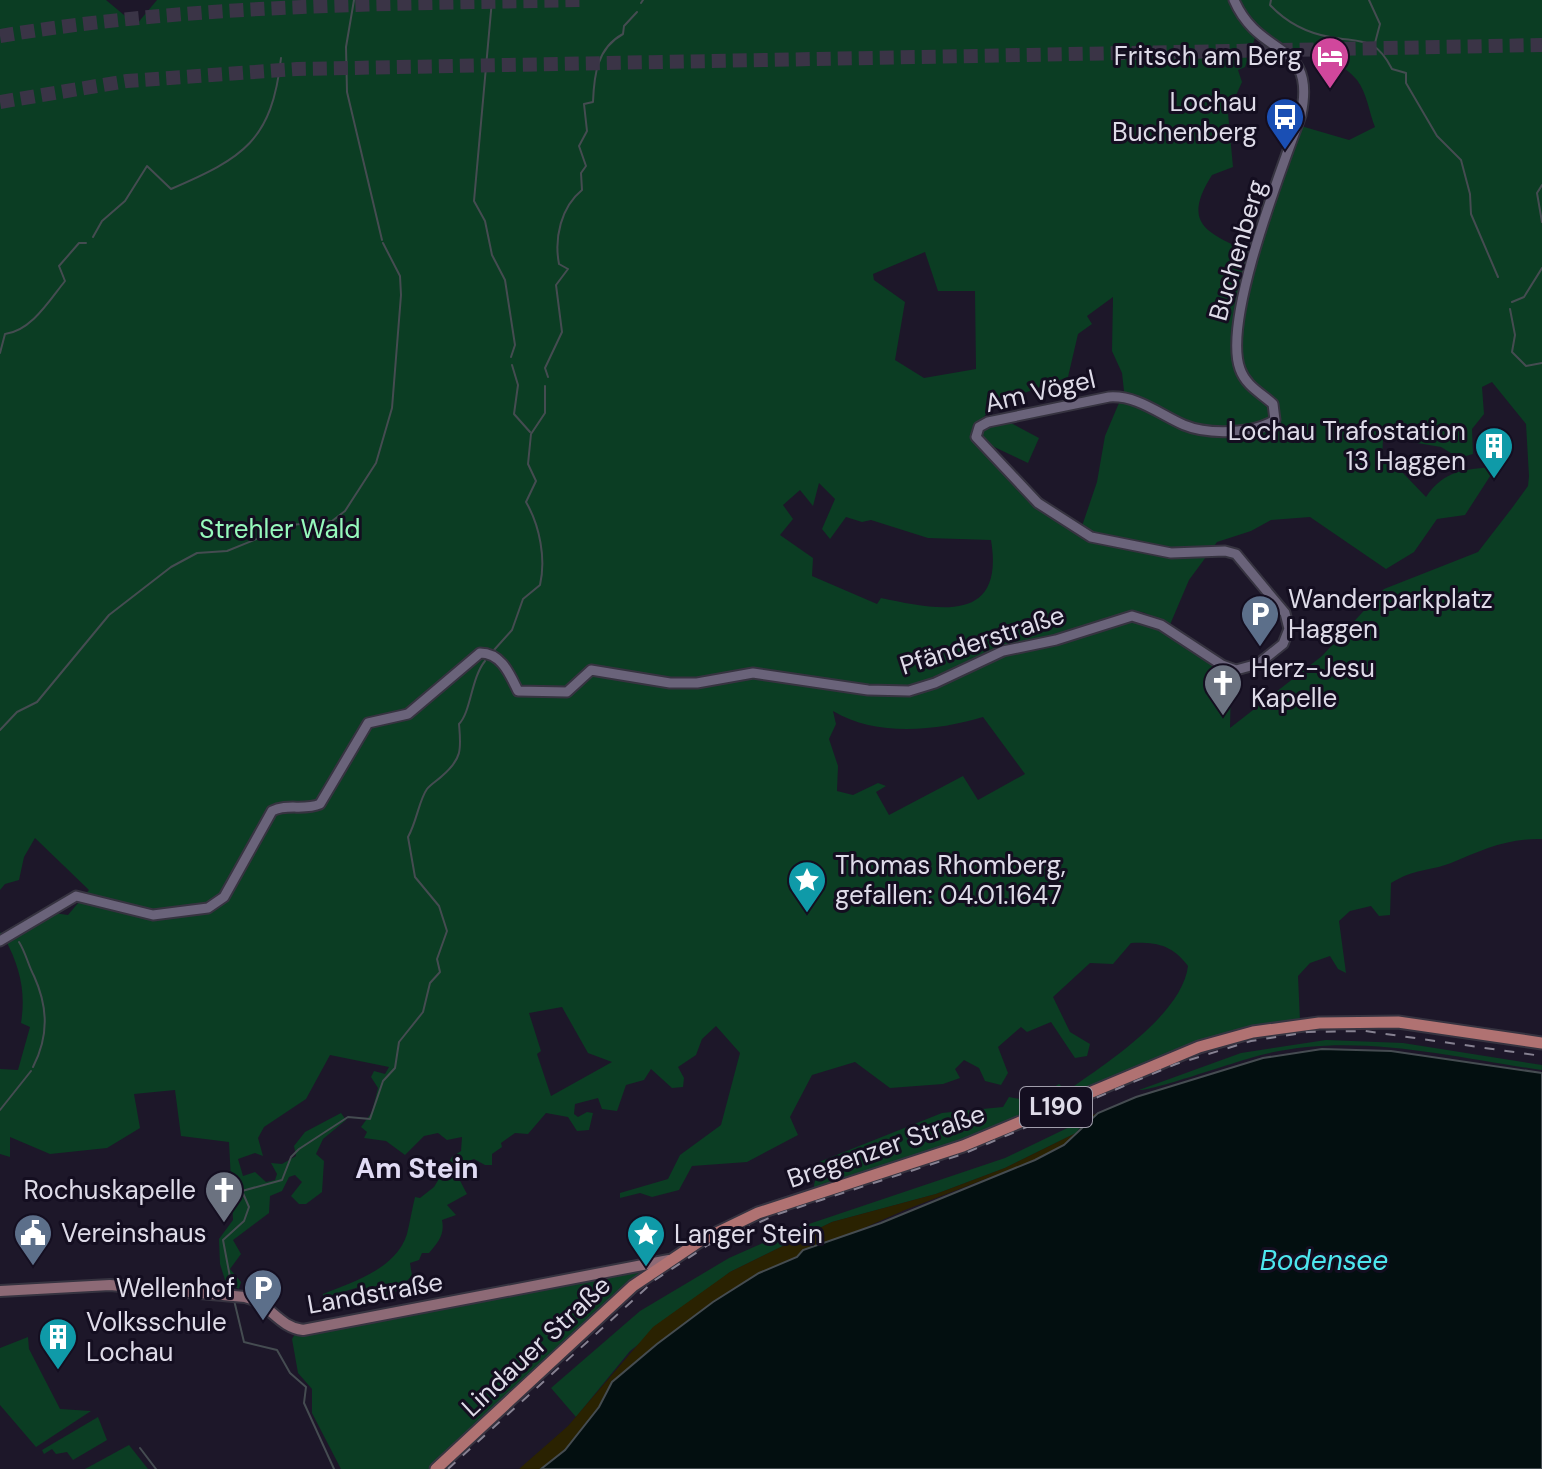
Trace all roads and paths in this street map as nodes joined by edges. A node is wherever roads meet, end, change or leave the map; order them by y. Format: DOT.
graph roads {
  1 [pos="1234,0"];
  2 [pos="1164,415"];
  3 [pos="976,437"];
  4 [pos="0,941"];
  5 [pos="1542,1043"];
  6 [pos="669,1260"];
  7 [pos="0,1291"];
  8 [pos="436,1469"];
  1 -- 2 [label="street, Buchenberg"];
  2 -- 3 [label="street, Am Vögel"];
  3 -- 4 [label="street, Pfänderstraße"];
  5 -- 6 [label="main road, Bregenzer Straße / L190"];
  6 -- 7 [label="main road, Landstraße"];
  6 -- 8 [label="main road, Lindauer Straße / L190"];
}
